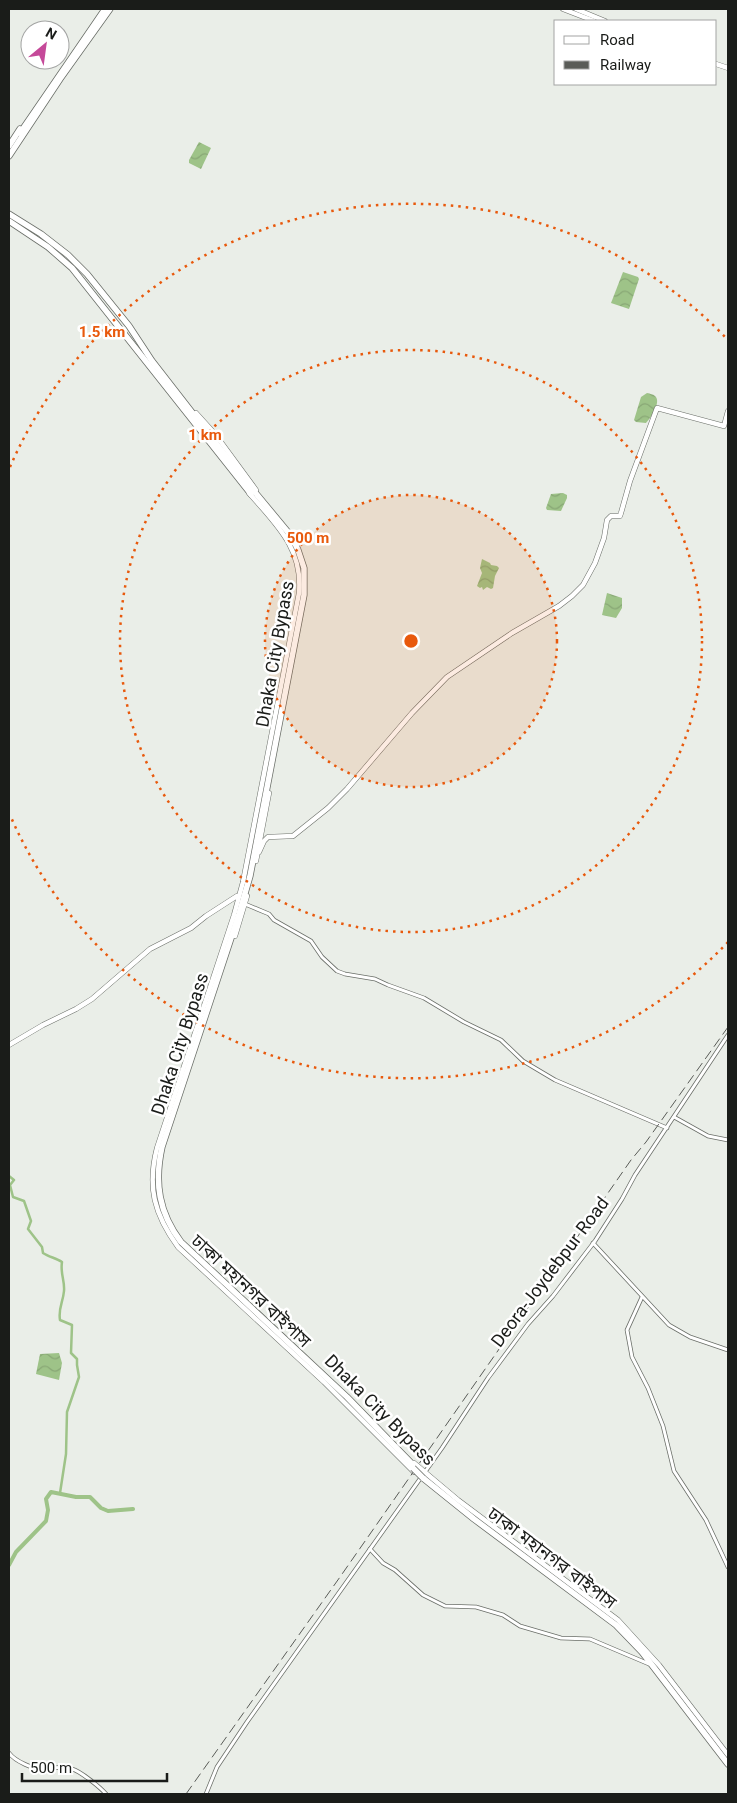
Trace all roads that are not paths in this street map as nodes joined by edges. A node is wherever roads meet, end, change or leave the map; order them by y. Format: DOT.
graph roads {
  1 [pos="103,9"];
  2 [pos="110,9"];
  3 [pos="564,9"];
  4 [pos="570,9"];
  5 [pos="576,9"];
  6 [pos="592,20"];
  7 [pos="598,20"];
  8 [pos="603,20"];
  9 [pos="9,148"];
  10 [pos="9,156"];
  11 [pos="9,214"];
  12 [pos="9,221"];
  13 [pos="150,356"];
  14 [pos="142,357"];
  15 [pos="728,411"];
  16 [pos="257,855"];
  17 [pos="246,884"];
  18 [pos="239,896"];
  19 [pos="245,904"];
  20 [pos="728,1035"];
  21 [pos="9,1045"];
  22 [pos="674,1117"];
  23 [pos="667,1128"];
  24 [pos="728,1140"];
  25 [pos="594,1243"];
  26 [pos="642,1297"];
  27 [pos="728,1350"];
  28 [pos="414,1467"];
  29 [pos="423,1476"];
  30 [pos="370,1549"];
  31 [pos="728,1567"];
  32 [pos="649,1664"];
  33 [pos="9,1753"];
  34 [pos="728,1757"];
  35 [pos="728,1765"];
  36 [pos="106,1794"];
  37 [pos="206,1794"];
  1 -- 9 [label="highway"];
  2 -- 10 [label="highway"];
  3 -- 6 [label="main road"];
  4 -- 7 [label="main road"];
  5 -- 8 [label="main road"];
  11 -- 13 [label="highway, Dhaka City Bypass"];
  12 -- 14 [label="highway, Dhaka City Bypass"];
  13 -- 16 [label="main road"];
  13 -- 28 [label="highway, Dhaka City Bypass"];
  14 -- 17 [label="highway, Dhaka City Bypass"];
  14 -- 18 [label="main road"];
  15 -- 16 [label="main road"];
  16 -- 19 [label="main road"];
  17 -- 28 [label="highway, ঢাকা মহানগর বাইপাস"];
  18 -- 21 [label="main road"];
  18 -- 29 [label="main road"];
  19 -- 23 [label="street"];
  19 -- 29 [label="main road"];
  20 -- 22 [label="street, Deora-Joydebpur Road"];
  22 -- 23 [label="street, Deora-Joydebpur Road"];
  22 -- 24 [label="street"];
  23 -- 25 [label="street, Deora-Joydebpur Road"];
  25 -- 26 [label="street"];
  25 -- 29 [label="street, Deora-Joydebpur Road"];
  26 -- 27 [label="street"];
  26 -- 31 [label="street"];
  28 -- 29 [label="highway, ঢাকা মহানগর বাইপাস, bridge"];
  29 -- 30 [label="street, Deora-Joydebpur Road"];
  29 -- 32 [label="main road"];
  29 -- 34 [label="highway, Dhaka City Bypass"];
  29 -- 35 [label="highway, ঢাকা মহানগর বাইপাস"];
  30 -- 32 [label="street"];
  30 -- 37 [label="street, Deora-Joydebpur Road"];
  32 -- 35 [label="main road"];
  33 -- 36 [label="street"];
}
